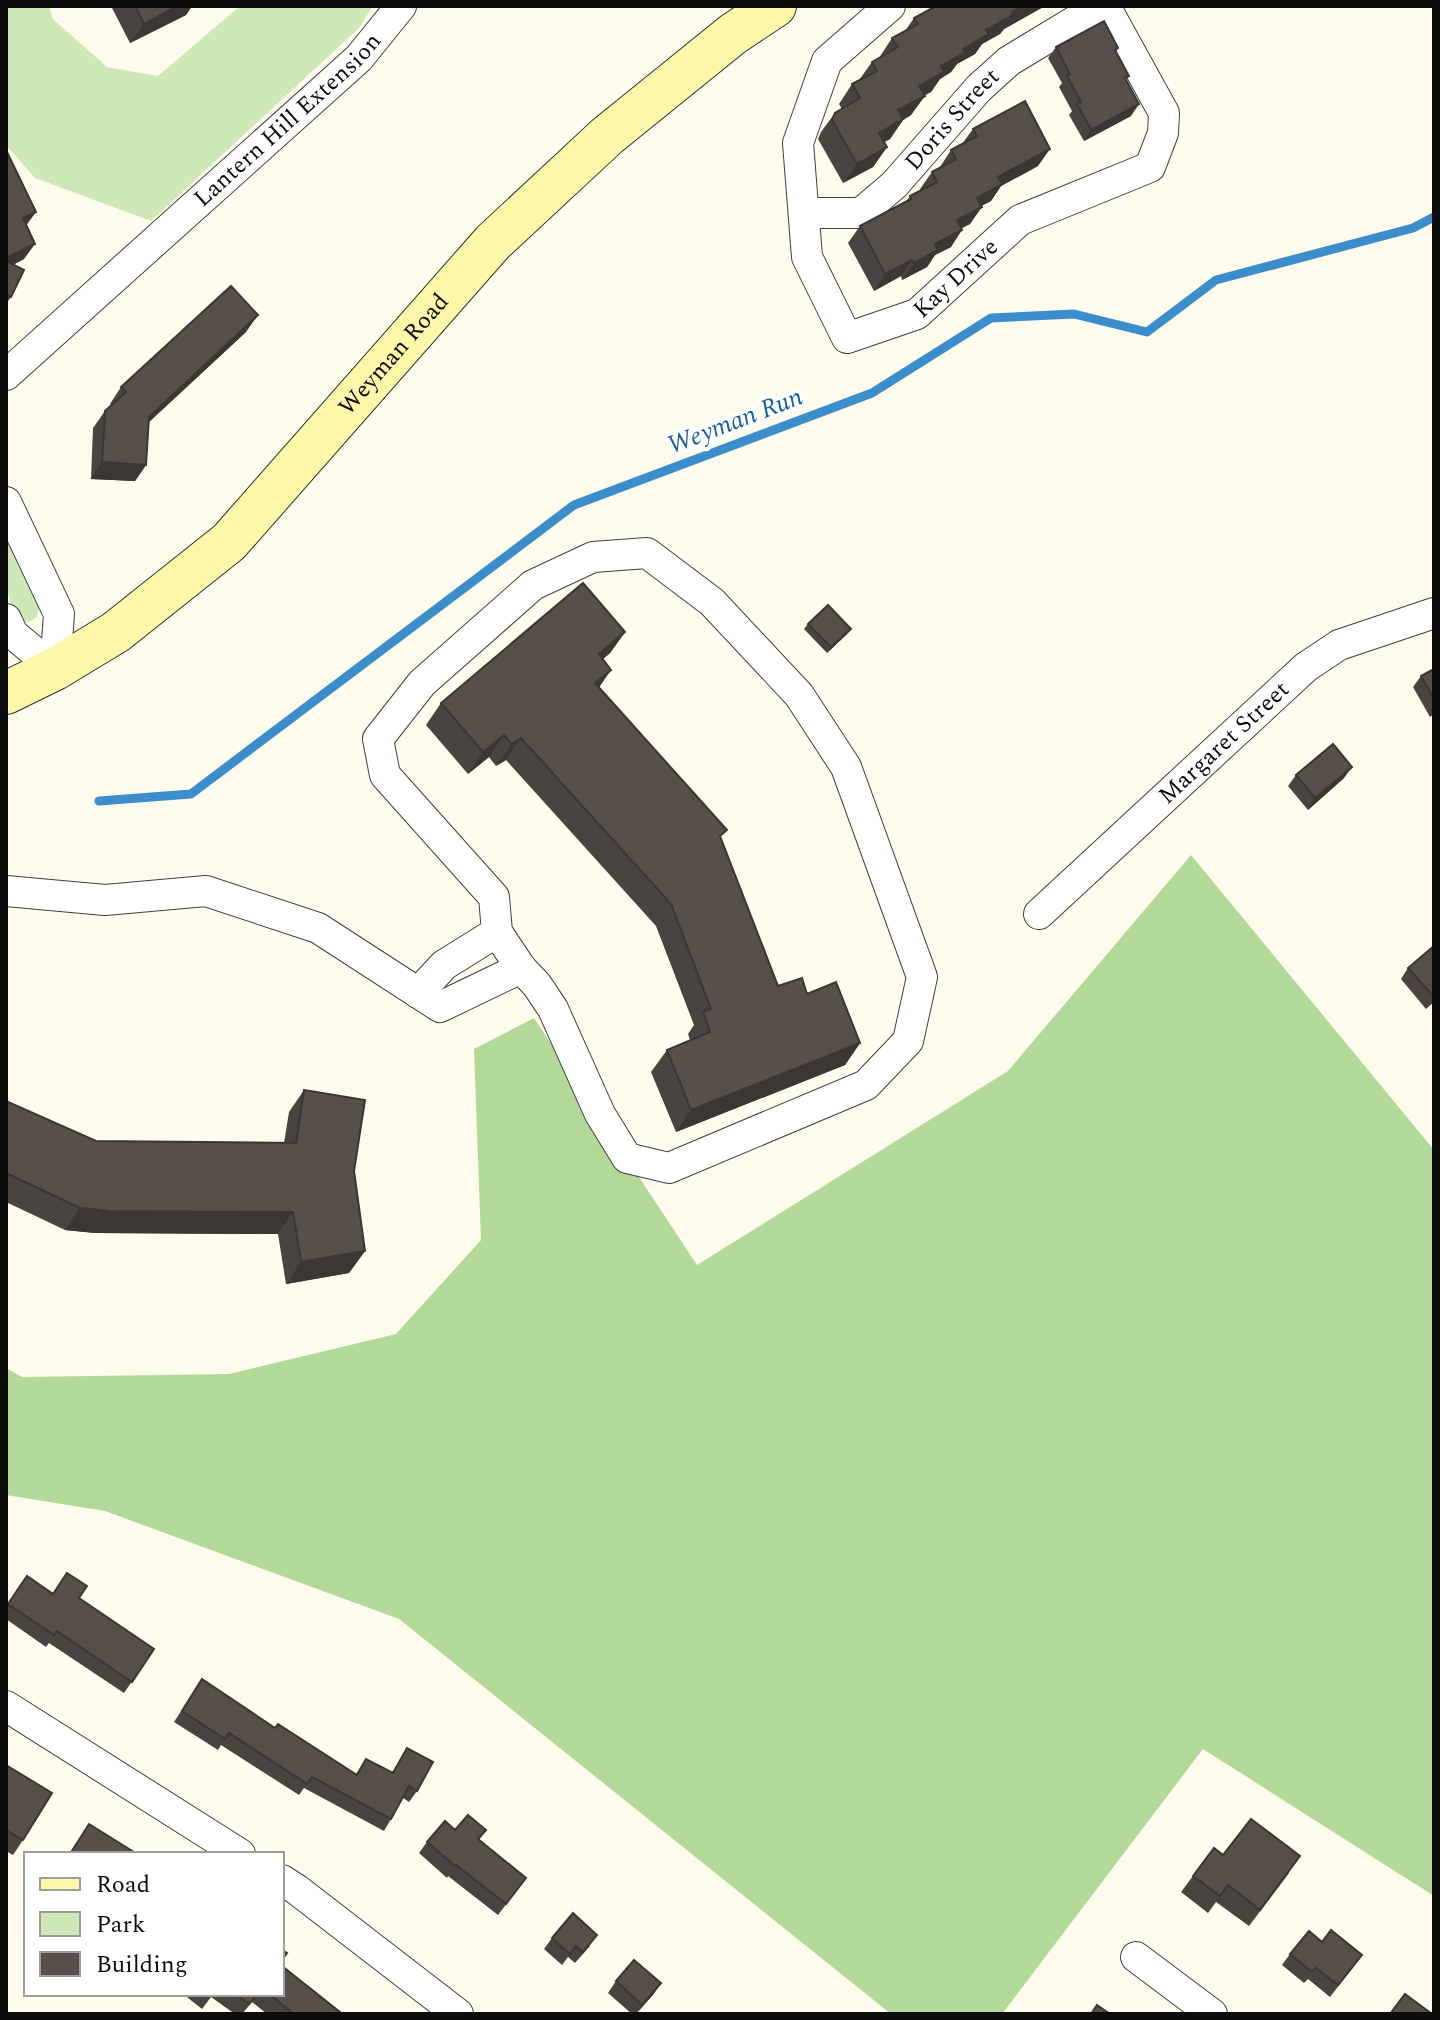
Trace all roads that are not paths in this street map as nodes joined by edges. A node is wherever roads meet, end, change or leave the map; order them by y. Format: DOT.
graph roads {
  1 [pos="401,6"];
  2 [pos="775,6"];
  3 [pos="890,6"];
  4 [pos="1102,6"];
  5 [pos="804,213"];
  6 [pos="6,375"];
  7 [pos="6,502"];
  8 [pos="1434,613"];
  9 [pos="6,619"];
  10 [pos="55,669"];
  11 [pos="6,693"];
  12 [pos="6,891"];
  13 [pos="1039,914"];
  14 [pos="497,932"];
  15 [pos="521,968"];
  16 [pos="418,993"];
  17 [pos="6,1706"];
  18 [pos="237,1852"];
  19 [pos="284,1882"];
  20 [pos="1136,1957"];
  21 [pos="458,2014"];
  22 [pos="1212,2014"];
  1 -- 6 [label="street, Lantern Hill Extension"];
  2 -- 10 [label="street, Weyman Road"];
  3 -- 5 [label="street, Kay Drive"];
  4 -- 5 [label="street, Doris Street"];
  4 -- 5 [label="street, Kay Drive"];
  7 -- 10 [label="street"];
  8 -- 13 [label="street, Margaret Street"];
  9 -- 10 [label="street"];
  10 -- 11 [label="street, Weyman Road"];
  12 -- 16 [label="street"];
  14 -- 15 [label="street"];
  14 -- 15 [label="street"];
  14 -- 16 [label="street"];
  15 -- 16 [label="street"];
  17 -- 18 [label="street"];
  19 -- 21 [label="street"];
  20 -- 22 [label="street"];
}
